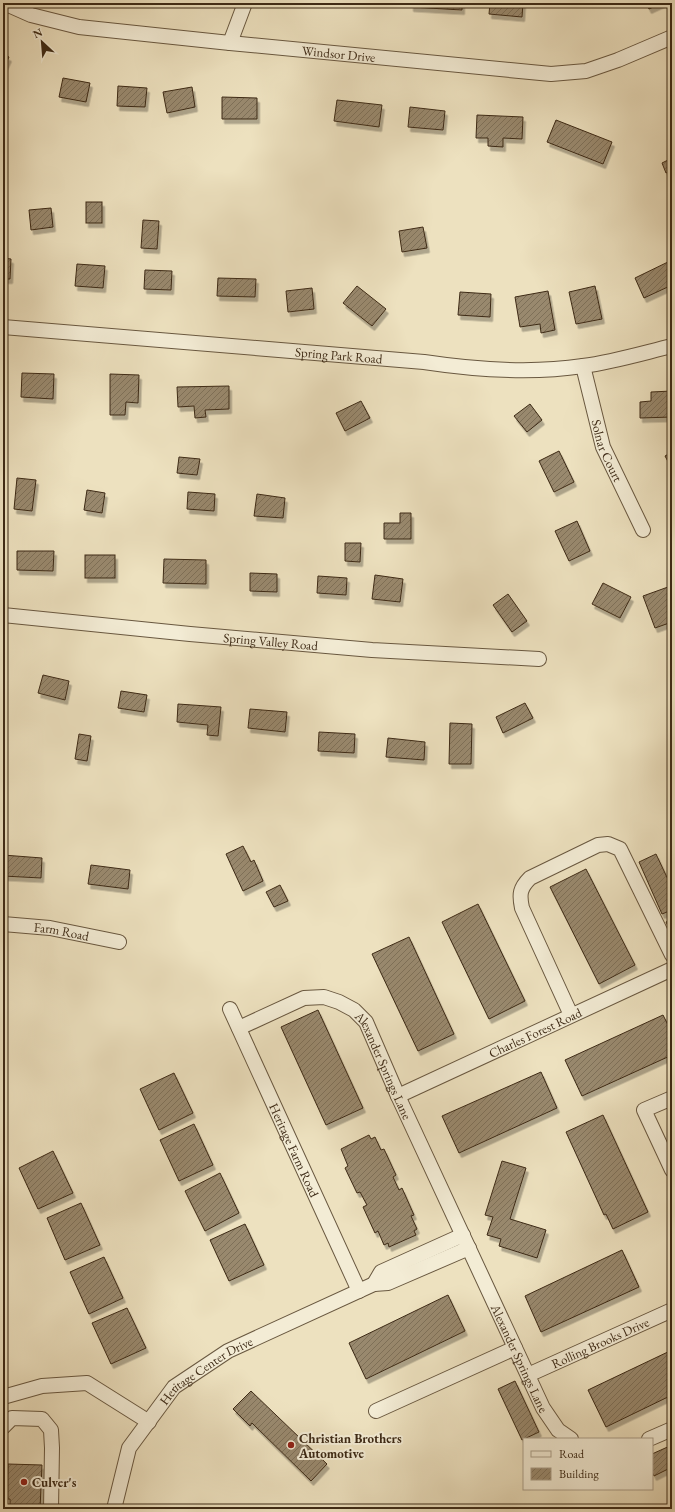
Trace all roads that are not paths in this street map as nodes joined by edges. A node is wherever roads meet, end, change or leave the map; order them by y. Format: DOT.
graph roads {
  1 [pos="4,3"];
  2 [pos="245,3"];
  3 [pos="672,37"];
  4 [pos="230,43"];
  5 [pos="3,327"];
  6 [pos="672,346"];
  7 [pos="583,366"];
  8 [pos="644,530"];
  9 [pos="3,615"];
  10 [pos="539,658"];
  11 [pos="3,924"];
  12 [pos="119,942"];
  13 [pos="672,955"];
  14 [pos="672,969"];
  15 [pos="230,1009"];
  16 [pos="572,1015"];
  17 [pos="239,1028"];
  18 [pos="398,1096"];
  19 [pos="672,1098"];
  20 [pos="672,1170"];
  21 [pos="466,1241"];
  22 [pos="358,1291"];
  23 [pos="672,1310"];
  24 [pos="515,1348"];
  25 [pos="528,1375"];
  26 [pos="3,1397"];
  27 [pos="376,1411"];
  28 [pos="149,1422"];
  29 [pos="3,1427"];
  30 [pos="672,1428"];
  31 [pos="570,1438"];
  32 [pos="651,1438"];
  33 [pos="51,1509"];
  34 [pos="114,1509"];
  1 -- 4 [label="street, Windsor Drive"];
  2 -- 4 [label="street"];
  3 -- 4 [label="street, Windsor Drive"];
  5 -- 7 [label="street, Spring Park Road"];
  6 -- 7 [label="street, Spring Park Road"];
  7 -- 8 [label="street, Solnar Court"];
  9 -- 10 [label="street, Spring Valley Road"];
  11 -- 12 [label="street, Farm Road"];
  13 -- 16 [label="street"];
  14 -- 16 [label="street, Charles Forest Road"];
  15 -- 17 [label="street, Heritage Farm Road"];
  16 -- 18 [label="street, Charles Forest Road"];
  17 -- 18 [label="street, Alexander Springs Lane"];
  17 -- 22 [label="street, Heritage Farm Road"];
  18 -- 21 [label="street, Alexander Springs Lane"];
  19 -- 20 [label="street"];
  21 -- 22 [label="street"];
  21 -- 24 [label="street, Alexander Springs Lane"];
  22 -- 28 [label="street, Heritage Center Drive"];
  23 -- 25 [label="street, Rolling Brooks Drive"];
  24 -- 25 [label="street, Alexander Springs Lane"];
  24 -- 27 [label="street"];
  25 -- 31 [label="street, Alexander Springs Lane"];
  26 -- 28 [label="street"];
  28 -- 34 [label="street, Heritage Center Drive"];
  29 -- 33 [label="street"];
  30 -- 32 [label="street"];
}
